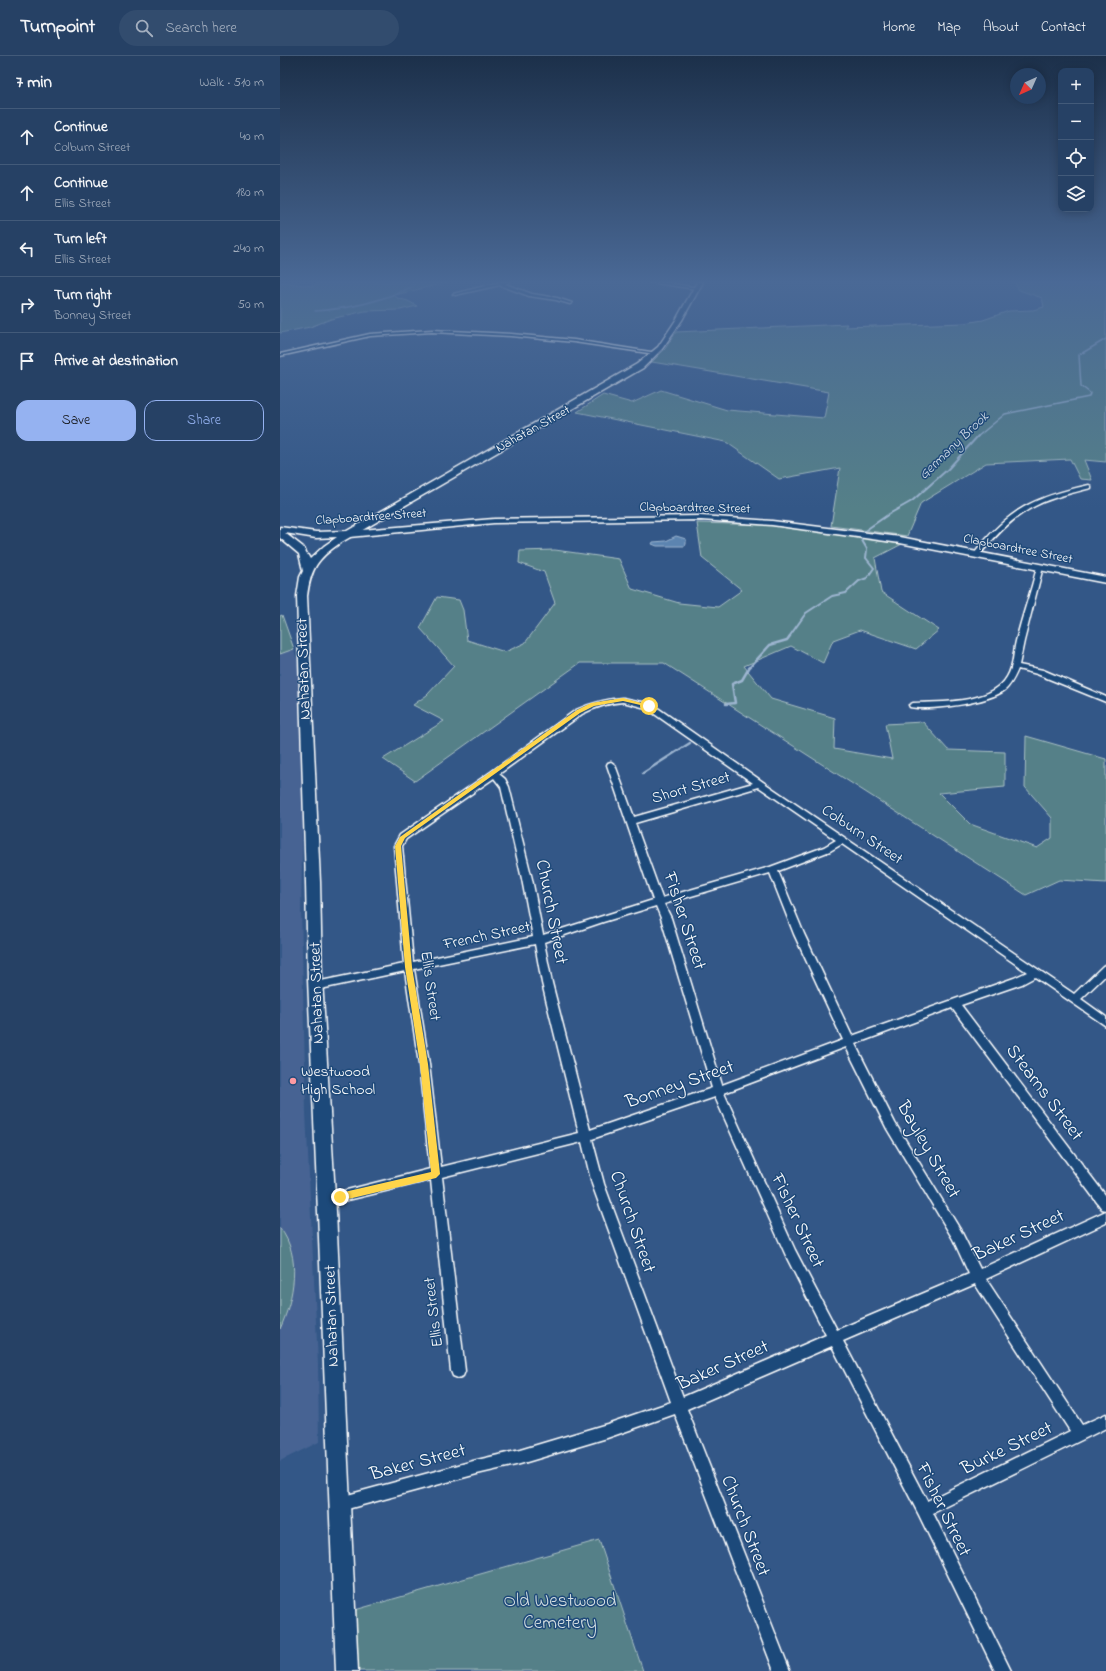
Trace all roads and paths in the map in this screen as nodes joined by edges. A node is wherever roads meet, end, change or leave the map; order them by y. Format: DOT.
graph roads {
  1 [pos="650,357"];
  2 [pos="1088,487"];
  3 [pos="376,518"];
  4 [pos="280,530"];
  5 [pos="390,531"];
  6 [pos="280,534"];
  7 [pos="349,534"];
  8 [pos="977,554"];
  9 [pos="1040,567"];
  10 [pos="308,571"];
  11 [pos="1106,580"];
  12 [pos="1016,666"];
  13 [pos="1106,700"];
  14 [pos="593,704"];
  15 [pos="913,705"];
  16 [pos="611,765"];
  17 [pos="494,774"];
  18 [pos="760,784"];
  19 [pos="631,821"];
  20 [pos="843,840"];
  21 [pos="773,869"];
  22 [pos="660,903"];
  23 [pos="538,940"];
  24 [pos="409,967"];
  25 [pos="1106,969"];
  26 [pos="1035,972"];
  27 [pos="316,986"];
  28 [pos="1075,999"];
  29 [pos="954,1003"];
  30 [pos="1106,1022"];
  31 [pos="849,1042"];
  32 [pos="718,1091"];
  33 [pos="586,1136"];
  34 [pos="436,1174"];
  35 [pos="327,1200"];
  36 [pos="1106,1206"];
  37 [pos="1106,1217"];
  38 [pos="977,1277"];
  39 [pos="836,1338"];
  40 [pos="458,1371"];
  41 [pos="679,1406"];
  42 [pos="1106,1421"];
  43 [pos="1080,1434"];
  44 [pos="339,1504"];
  45 [pos="924,1510"];
  46 [pos="347,1671"];
  47 [pos="782,1671"];
  48 [pos="1003,1671"];
  1 -- 3 [label="main road, Nahatan Street"];
  2 -- 8 [label="street"];
  3 -- 5 [label="street"];
  3 -- 7 [label="main road, Nahatan Street"];
  4 -- 7 [label="main road, Clapboardtree Street"];
  5 -- 7 [label="street, Clapboardtree Street"];
  5 -- 8 [label="street, Clapboardtree Street"];
  6 -- 10 [label="main road"];
  7 -- 10 [label="main road, Nahatan Street"];
  8 -- 9 [label="street, Clapboardtree Street"];
  9 -- 11 [label="street, Clapboardtree Street"];
  9 -- 12 [label="street"];
  10 -- 27 [label="main road, Nahatan Street"];
  12 -- 13 [label="street"];
  12 -- 15 [label="street"];
  14 -- 17 [label="street, Ellis Street"];
  14 -- 18 [label="street, Colburn Street"];
  16 -- 19 [label="street, Fisher Street"];
  17 -- 23 [label="street, Church Street"];
  17 -- 24 [label="street, Ellis Street"];
  18 -- 19 [label="street, Short Street"];
  18 -- 20 [label="street, Colburn Street"];
  19 -- 22 [label="street, Fisher Street"];
  20 -- 21 [label="street, French Street"];
  20 -- 26 [label="street, Colburn Street"];
  21 -- 22 [label="street, French Street"];
  21 -- 31 [label="street, Bayley Street"];
  22 -- 23 [label="street, French Street"];
  22 -- 32 [label="street, Fisher Street"];
  23 -- 24 [label="street, French Street"];
  23 -- 33 [label="street, Church Street"];
  24 -- 27 [label="street, French Street"];
  24 -- 34 [label="street, Ellis Street"];
  25 -- 28 [label="street"];
  26 -- 28 [label="street, Colburn Street"];
  26 -- 29 [label="street, Bonney Street"];
  27 -- 35 [label="main road, Nahatan Street"];
  28 -- 30 [label="street, Colburn Street"];
  29 -- 31 [label="street, Bonney Street"];
  29 -- 36 [label="street, Stearns Street"];
  31 -- 32 [label="street, Bonney Street"];
  31 -- 38 [label="street, Bayley Street"];
  32 -- 33 [label="street, Bonney Street"];
  32 -- 39 [label="street, Fisher Street"];
  33 -- 34 [label="street, Bonney Street"];
  33 -- 41 [label="street, Church Street"];
  34 -- 35 [label="street, Bonney Street"];
  34 -- 40 [label="street, Ellis Street"];
  35 -- 44 [label="main road, Nahatan Street"];
  37 -- 38 [label="street, Baker Street"];
  38 -- 39 [label="street, Baker Street"];
  38 -- 43 [label="street, Bayley Street"];
  39 -- 41 [label="street, Baker Street"];
  39 -- 45 [label="street, Fisher Street"];
  41 -- 44 [label="street, Baker Street"];
  41 -- 47 [label="street, Church Street"];
  42 -- 43 [label="street, Burke Street"];
  43 -- 45 [label="street, Burke Street"];
  44 -- 46 [label="main road, Nahatan Street"];
  45 -- 48 [label="street, Fisher Street"];
}
